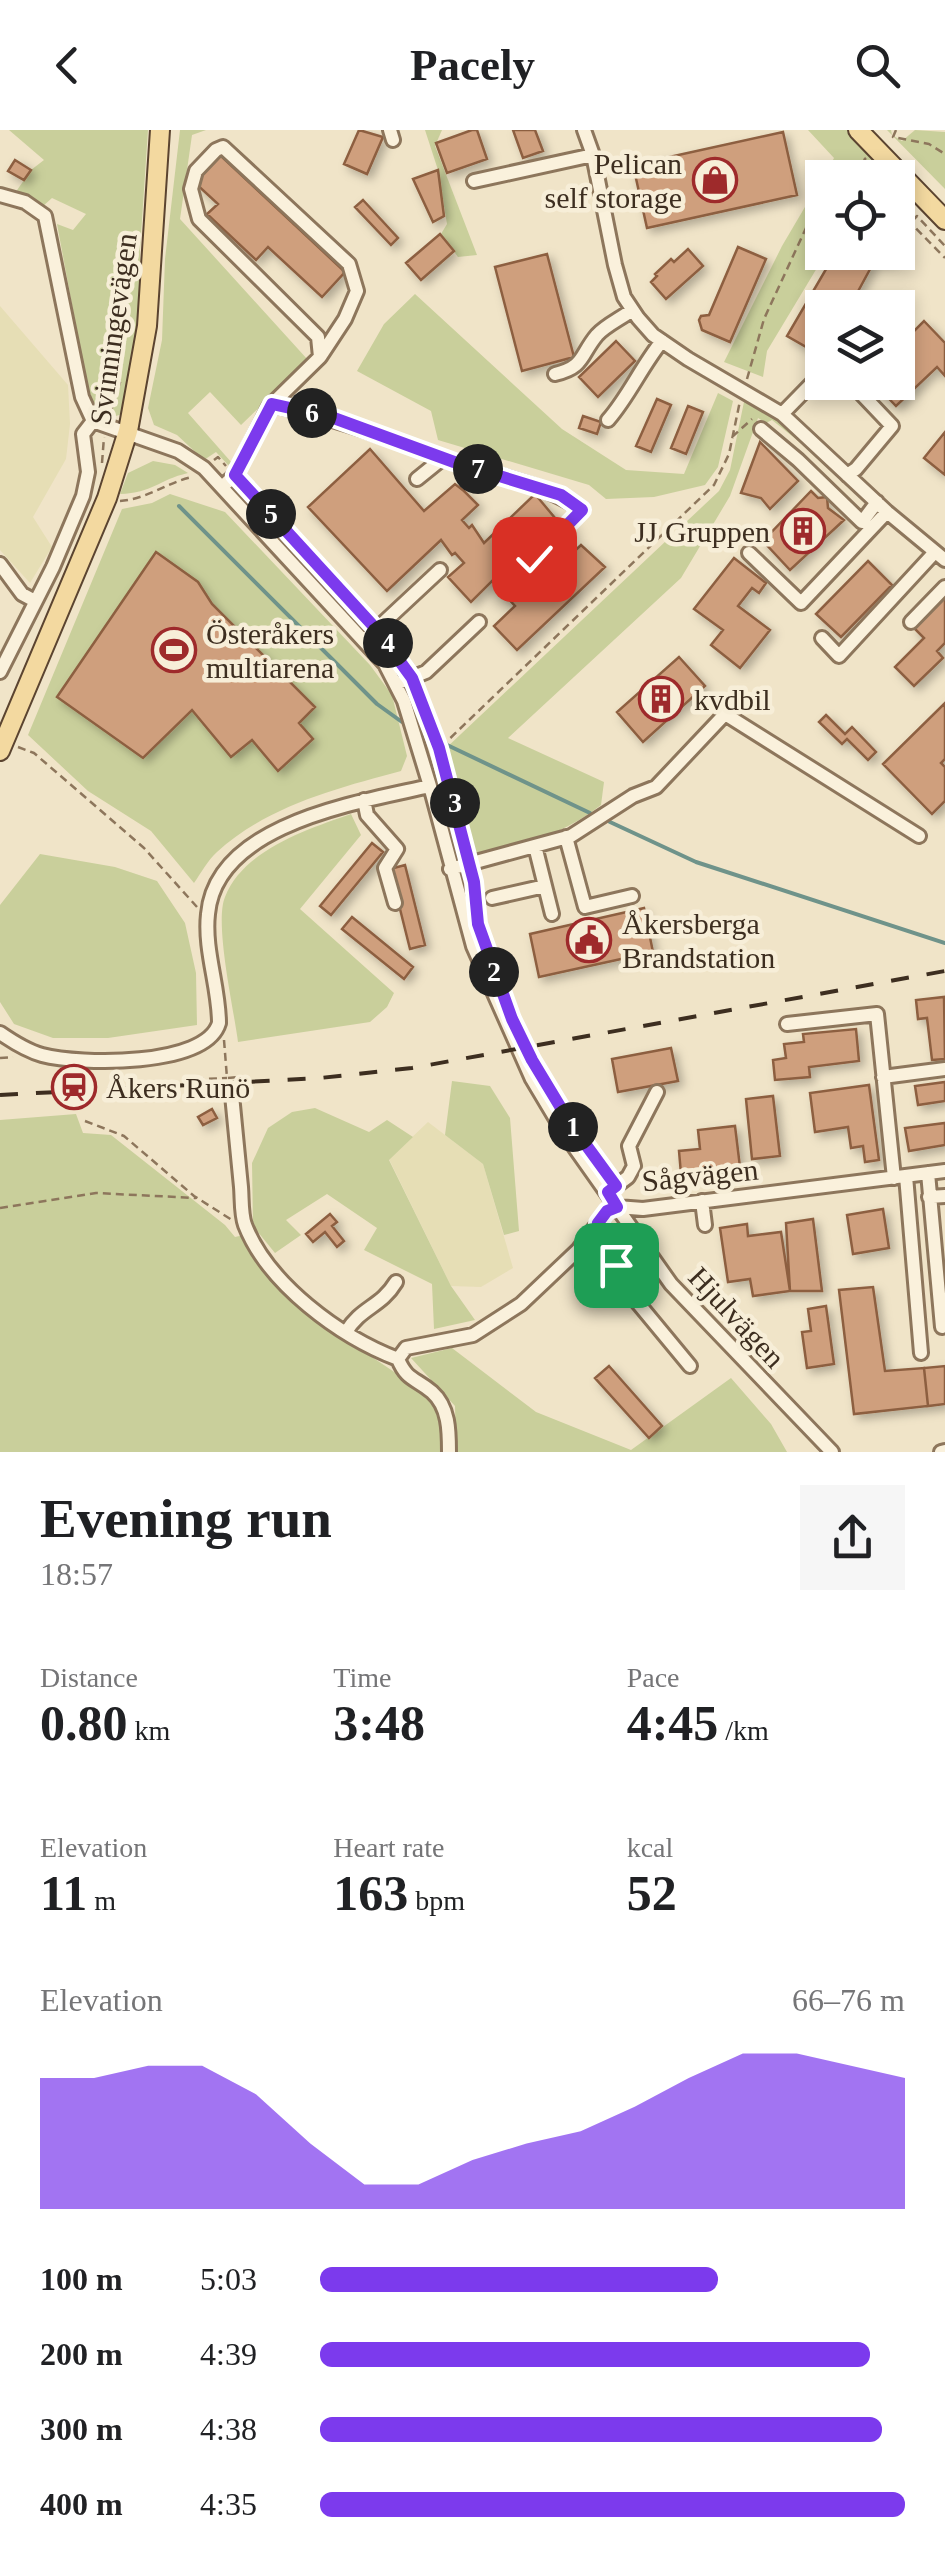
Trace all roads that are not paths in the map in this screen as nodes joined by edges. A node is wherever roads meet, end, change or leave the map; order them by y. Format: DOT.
graph roads {
  1 [pos="160,130"];
  2 [pos="584,130"];
  3 [pos="858,130"];
  4 [pos="871,130"];
  5 [pos="593,155"];
  6 [pos="474,181"];
  7 [pos="4,198"];
  8 [pos="945,206"];
  9 [pos="945,220"];
  10 [pos="632,310"];
  11 [pos="662,341"];
  12 [pos="320,357"];
  13 [pos="555,374"];
  14 [pos="805,390"];
  15 [pos="867,400"];
  16 [pos="272,404"];
  17 [pos="782,414"];
  18 [pos="608,420"];
  19 [pos="100,423"];
  20 [pos="760,429"];
  21 [pos="128,432"];
  22 [pos="814,442"];
  23 [pos="443,458"];
  24 [pos="798,460"];
  25 [pos="847,475"];
  26 [pos="417,480"];
  27 [pos="222,488"];
  28 [pos="882,507"];
  29 [pos="749,553"];
  30 [pos="940,556"];
  31 [pos="534,559"];
  32 [pos="0,564"];
  33 [pos="440,570"];
  34 [pos="945,588"];
  35 [pos="35,601"];
  36 [pos="479,622"];
  37 [pos="910,622"];
  38 [pos="822,638"];
  39 [pos="365,640"];
  40 [pos="0,672"];
  41 [pos="396,684"];
  42 [pos="6,724"];
  43 [pos="0,751"];
  44 [pos="430,786"];
  45 [pos="364,800"];
  46 [pos="918,836"];
  47 [pos="566,837"];
  48 [pos="535,846"];
  49 [pos="450,869"];
  50 [pos="545,886"];
  51 [pos="632,896"];
  52 [pos="492,898"];
  53 [pos="394,903"];
  54 [pos="552,914"];
  55 [pos="786,1024"];
  56 [pos="0,1034"];
  57 [pos="945,1069"];
  58 [pos="883,1077"];
  59 [pos="657,1092"];
  60 [pos="232,1095"];
  61 [pos="945,1171"];
  62 [pos="928,1173"];
  63 [pos="900,1177"];
  64 [pos="608,1192"];
  65 [pos="945,1196"];
  66 [pos="930,1197"];
  67 [pos="702,1201"];
  68 [pos="617,1207"];
  69 [pos="598,1223"];
  70 [pos="705,1225"];
  71 [pos="396,1282"];
  72 [pos="945,1326"];
  73 [pos="346,1332"];
  74 [pos="921,1353"];
  75 [pos="398,1359"];
  76 [pos="690,1366"];
  77 [pos="449,1452"];
  78 [pos="832,1452"];
  1 -- 21 [label="main road, Svinningevägen"];
  2 -- 5 [label="street"];
  3 -- 9 [label="main road"];
  4 -- 8 [label="main road"];
  5 -- 6 [label="street"];
  5 -- 10 [label="street"];
  7 -- 19 [label="street"];
  10 -- 11 [label="street"];
  10 -- 13 [label="street"];
  11 -- 17 [label="street"];
  11 -- 18 [label="street"];
  12 -- 12 [label="street"];
  12 -- 16 [label="street"];
  14 -- 17 [label="street"];
  15 -- 25 [label="street"];
  16 -- 23 [label="street"];
  16 -- 27 [label="street"];
  17 -- 22 [label="street"];
  19 -- 21 [label="street, Hjulvägen"];
  19 -- 35 [label="street"];
  20 -- 24 [label="street"];
  21 -- 27 [label="street, Hjulvägen"];
  21 -- 42 [label="main road, Svinningevägen"];
  22 -- 24 [label="street"];
  22 -- 25 [label="street"];
  23 -- 26 [label="street"];
  23 -- 31 [label="street"];
  24 -- 28 [label="street"];
  25 -- 28 [label="street"];
  27 -- 39 [label="street, Hjulvägen"];
  28 -- 29 [label="street"];
  28 -- 30 [label="street"];
  30 -- 38 [label="street"];
  32 -- 35 [label="street"];
  33 -- 39 [label="street"];
  34 -- 37 [label="street"];
  35 -- 40 [label="street"];
  36 -- 41 [label="street"];
  39 -- 41 [label="street, Hjulvägen"];
  41 -- 44 [label="street, Hjulvägen"];
  42 -- 43 [label="main road, Svinningevägen"];
  44 -- 45 [label="street"];
  44 -- 49 [label="street, Hjulvägen"];
  45 -- 53 [label="street"];
  45 -- 56 [label="street"];
  46 -- 47 [label="street"];
  47 -- 48 [label="street"];
  47 -- 51 [label="street"];
  48 -- 49 [label="street"];
  48 -- 50 [label="street"];
  49 -- 64 [label="street, Hjulvägen"];
  50 -- 52 [label="street"];
  50 -- 54 [label="street"];
  55 -- 58 [label="street"];
  57 -- 58 [label="street"];
  58 -- 63 [label="street"];
  59 -- 64 [label="street"];
  60 -- 73 [label="street"];
  61 -- 62 [label="street, Sågvägen"];
  62 -- 63 [label="street, Sågvägen"];
  62 -- 66 [label="street"];
  63 -- 67 [label="street, Sågvägen"];
  63 -- 74 [label="street"];
  64 -- 68 [label="street, Hjulvägen"];
  65 -- 66 [label="street"];
  66 -- 72 [label="street"];
  67 -- 68 [label="street, Sågvägen"];
  67 -- 70 [label="street"];
  68 -- 69 [label="street, Sågvägen"];
  68 -- 78 [label="street, Hjulvägen"];
  69 -- 75 [label="street, Sågvägen"];
  69 -- 76 [label="street"];
  71 -- 73 [label="street"];
  73 -- 75 [label="street"];
  75 -- 77 [label="street"];
}
